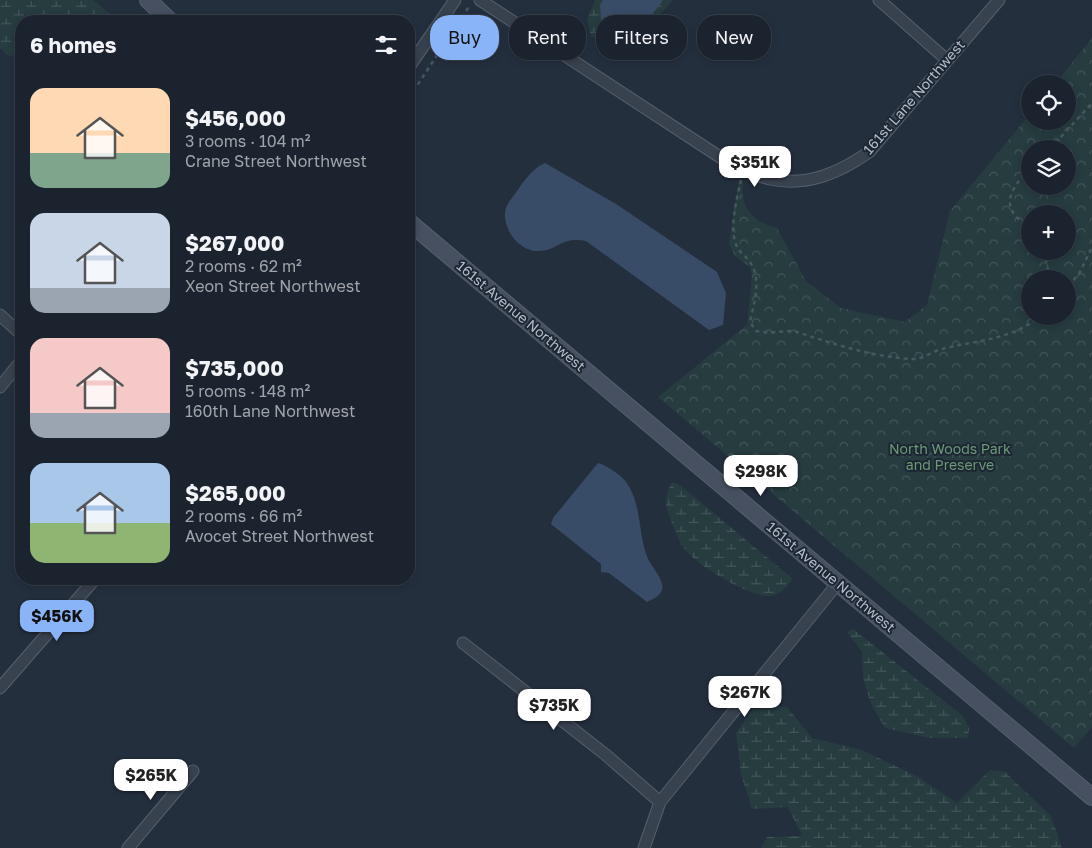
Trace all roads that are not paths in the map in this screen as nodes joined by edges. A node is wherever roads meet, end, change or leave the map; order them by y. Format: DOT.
graph roads {
  1 [pos="148,0"];
  2 [pos="455,0"];
  3 [pos="480,0"];
  4 [pos="879,0"];
  5 [pos="999,0"];
  6 [pos="164,15"];
  7 [pos="415,58"];
  8 [pos="947,60"];
  9 [pos="415,227"];
  10 [pos="0,315"];
  11 [pos="15,329"];
  12 [pos="15,368"];
  13 [pos="0,387"];
  14 [pos="838,583"];
  15 [pos="90,585"];
  16 [pos="463,643"];
  17 [pos="0,688"];
  18 [pos="193,771"];
  19 [pos="1092,797"];
  20 [pos="660,802"];
  21 [pos="128,848"];
  22 [pos="644,848"];
  1 -- 6 [label="main road"];
  2 -- 7 [label="street"];
  3 -- 8 [label="street, 161st Lane Northwest"];
  4 -- 8 [label="street"];
  5 -- 8 [label="street, 161st Lane Northwest"];
  9 -- 14 [label="main road, 161st Avenue Northwest"];
  10 -- 11 [label="street"];
  12 -- 13 [label="street"];
  14 -- 19 [label="main road, 161st Avenue Northwest"];
  14 -- 20 [label="street"];
  15 -- 17 [label="street"];
  16 -- 20 [label="street"];
  18 -- 21 [label="street"];
  20 -- 22 [label="street"];
}
